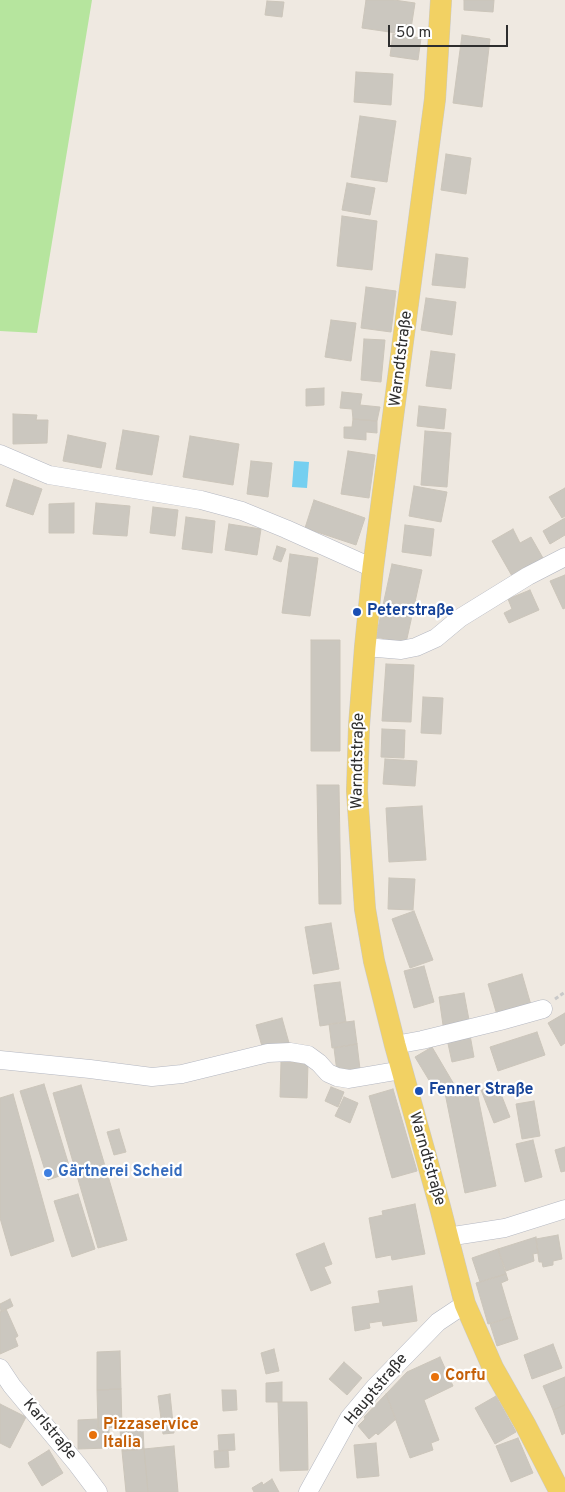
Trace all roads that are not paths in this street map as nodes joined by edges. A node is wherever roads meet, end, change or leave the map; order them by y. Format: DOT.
graph roads {
  1 [pos="441,0"];
  2 [pos="0,454"];
  3 [pos="565,557"];
  4 [pos="374,568"];
  5 [pos="365,648"];
  6 [pos="543,1008"];
  7 [pos="395,1045"];
  8 [pos="0,1060"];
  9 [pos="402,1070"];
  10 [pos="565,1209"];
  11 [pos="447,1236"];
  12 [pos="465,1304"];
  13 [pos="0,1368"];
  14 [pos="98,1492"];
  15 [pos="308,1492"];
  16 [pos="560,1492"];
  1 -- 4 [label="main road, Warndtstraße"];
  2 -- 4 [label="street"];
  3 -- 5 [label="street"];
  4 -- 5 [label="main road, Warndtstraße"];
  5 -- 7 [label="main road, Warndtstraße"];
  6 -- 7 [label="street"];
  7 -- 9 [label="main road, Warndtstraße"];
  8 -- 9 [label="street"];
  9 -- 11 [label="main road, Warndtstraße"];
  10 -- 11 [label="street"];
  11 -- 12 [label="main road, Warndtstraße"];
  12 -- 15 [label="street, Hauptstraße"];
  12 -- 16 [label="main road, Warndtstraße"];
  13 -- 14 [label="street, Karlstraße"];
}
